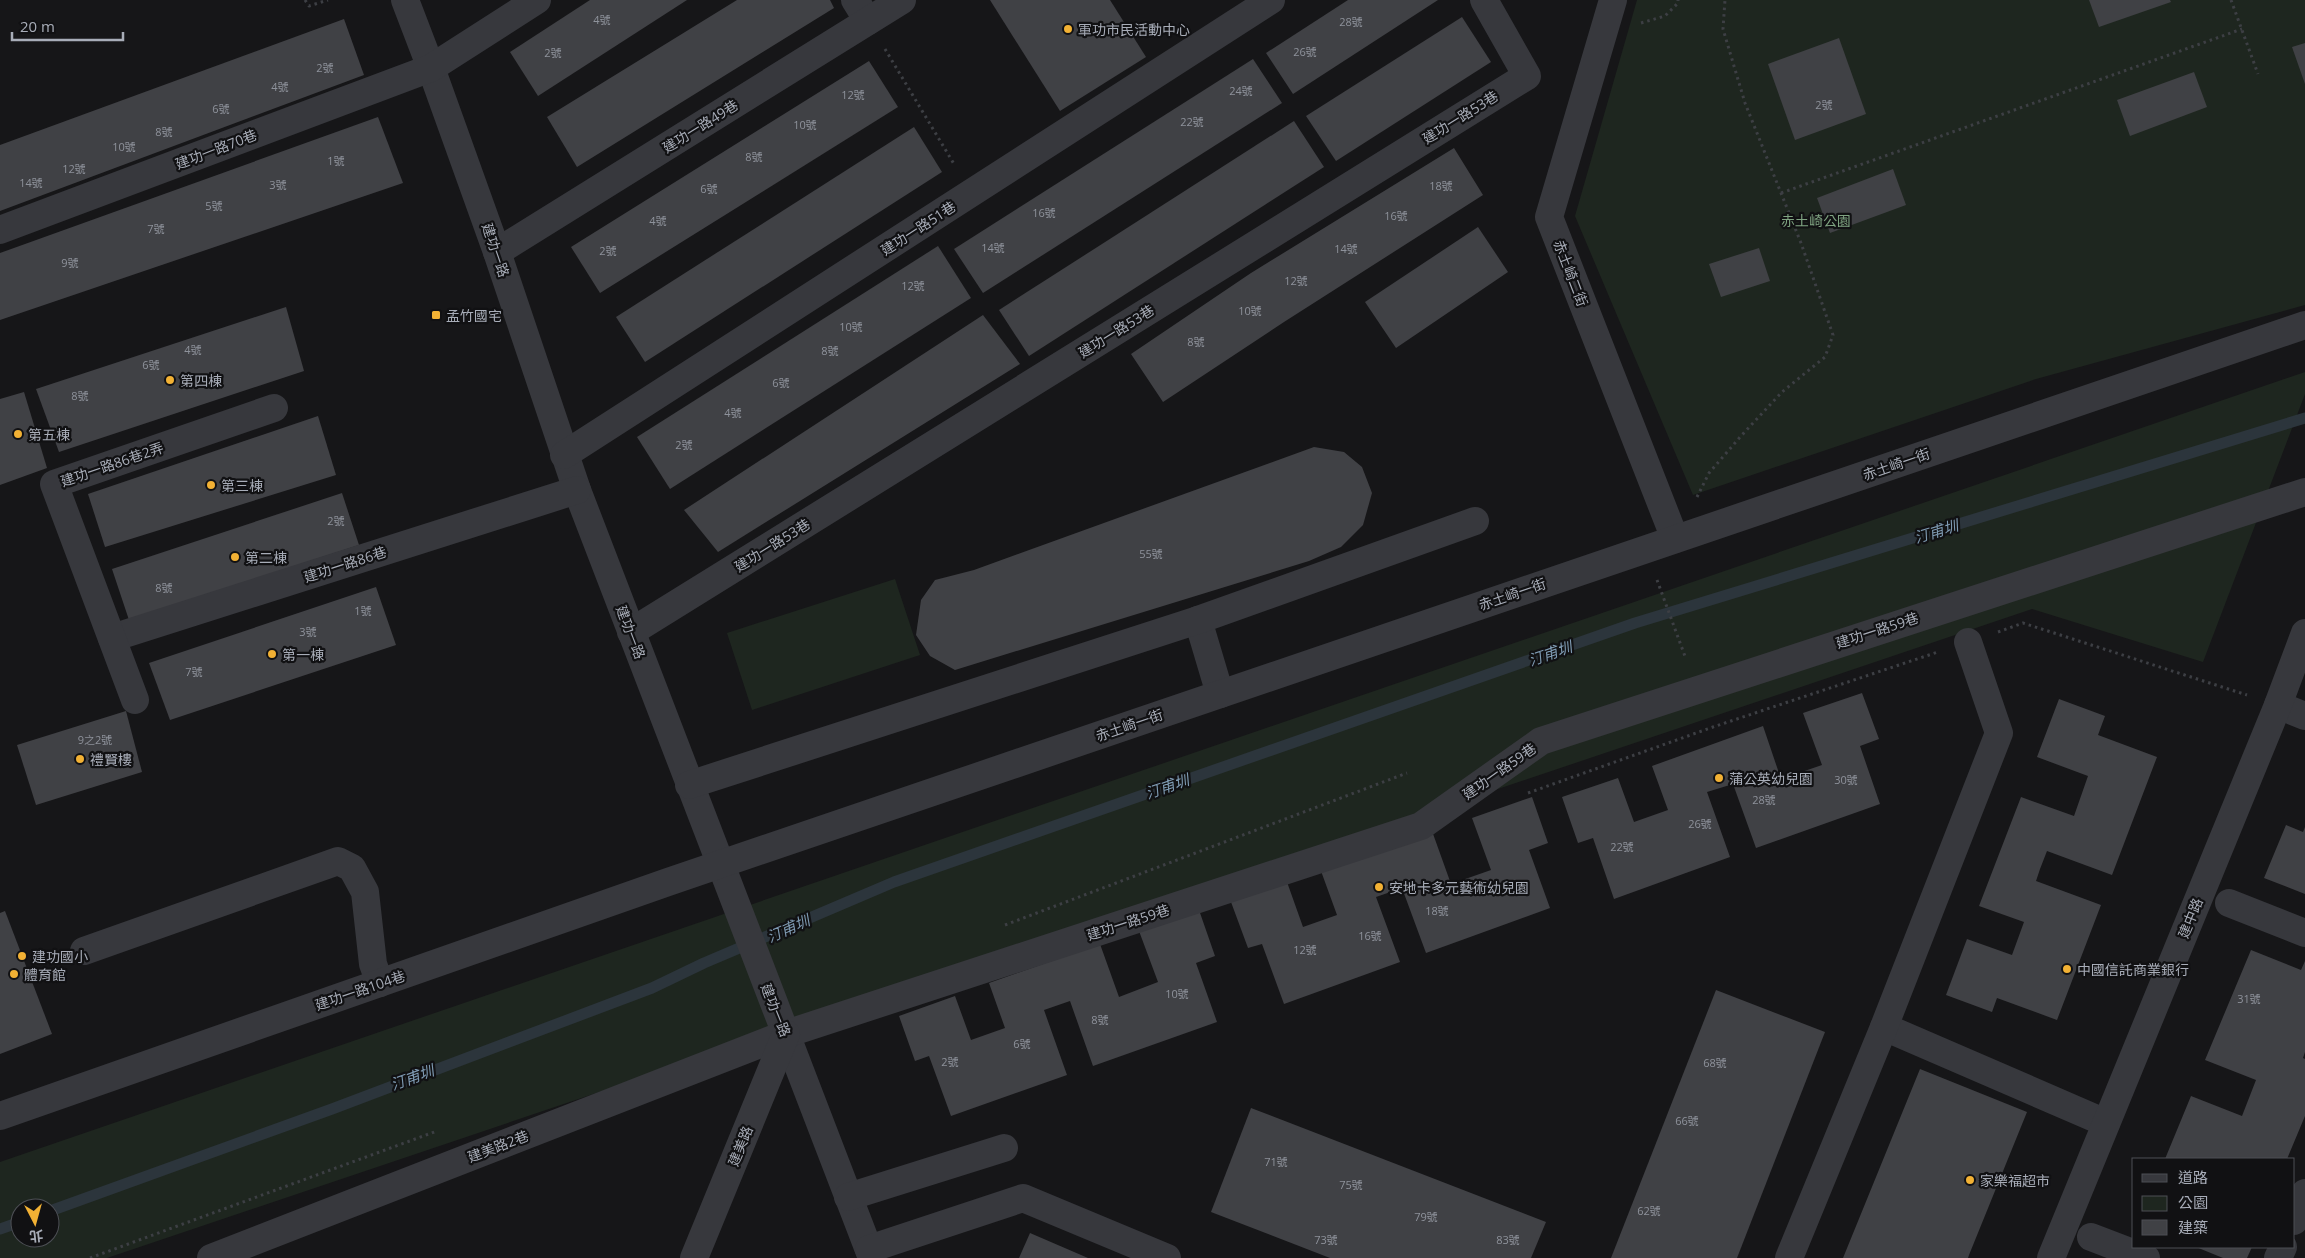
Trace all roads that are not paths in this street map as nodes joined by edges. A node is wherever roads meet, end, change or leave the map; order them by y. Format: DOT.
graph roads {
  1 [pos="405,0"];
  2 [pos="537,0"];
  3 [pos="902,0"];
  4 [pos="1271,0"];
  5 [pos="1484,0"];
  6 [pos="1613,0"];
  7 [pos="862,10"];
  8 [pos="431,68"];
  9 [pos="0,230"];
  10 [pos="497,252"];
  11 [pos="2305,325"];
  12 [pos="274,408"];
  13 [pos="564,455"];
  14 [pos="577,490"];
  15 [pos="2305,492"];
  16 [pos="1475,521"];
  17 [pos="1675,539"];
  18 [pos="1198,620"];
  19 [pos="631,632"];
  20 [pos="2305,633"];
  21 [pos="112,638"];
  22 [pos="1968,642"];
  23 [pos="1220,694"];
  24 [pos="135,700"];
  25 [pos="2278,705"];
  26 [pos="2305,716"];
  27 [pos="689,785"];
  28 [pos="720,864"];
  29 [pos="2229,903"];
  30 [pos="2305,933"];
  31 [pos="84,951"];
  32 [pos="380,983"];
  33 [pos="1884,1027"];
  34 [pos="786,1034"];
  35 [pos="0,1116"];
  36 [pos="2106,1123"];
  37 [pos="1004,1148"];
  38 [pos="2305,1193"];
  39 [pos="848,1197"];
  40 [pos="2295,1218"];
  41 [pos="2091,1237"];
  42 [pos="870,1254"];
  43 [pos="211,1258"];
  44 [pos="694,1258"];
  45 [pos="1167,1258"];
  46 [pos="1790,1258"];
  47 [pos="2051,1258"];
  48 [pos="2146,1258"];
  1 -- 8 [label="street, 建功一路"];
  2 -- 8 [label="street, 建功一路70巷"];
  3 -- 7 [label="street, 建功一路49巷"];
  4 -- 13 [label="street, 建功一路51巷"];
  5 -- 19 [label="street, 建功一路53巷"];
  6 -- 17 [label="street, 赤土崎二街"];
  7 -- 10 [label="street, 建功一路49巷"];
  8 -- 9 [label="street, 建功一路70巷"];
  8 -- 10 [label="street, 建功一路"];
  10 -- 13 [label="street, 建功一路"];
  11 -- 17 [label="street, 赤土崎一街"];
  12 -- 21 [label="street, 建功一路86巷2弄"];
  13 -- 14 [label="street, 建功一路"];
  14 -- 19 [label="street, 建功一路"];
  14 -- 21 [label="street, 建功一路86巷"];
  15 -- 34 [label="street, 建功一路59巷"];
  16 -- 18 [label="street"];
  17 -- 23 [label="street, 赤土崎一街"];
  18 -- 23 [label="street"];
  18 -- 27 [label="street"];
  19 -- 27 [label="street, 建功一路"];
  20 -- 25 [label="street, 建中路"];
  21 -- 24 [label="street, 建功一路86巷2弄"];
  22 -- 33 [label="street"];
  23 -- 28 [label="street, 赤土崎一街"];
  25 -- 26 [label="street"];
  25 -- 36 [label="street, 建中路"];
  27 -- 28 [label="street, 建功一路"];
  28 -- 32 [label="street, 建功一路104巷"];
  28 -- 34 [label="street, 建功一路"];
  29 -- 30 [label="street"];
  31 -- 32 [label="street"];
  32 -- 35 [label="street, 建功一路104巷"];
  33 -- 36 [label="street"];
  33 -- 46 [label="street"];
  34 -- 39 [label="street, 建功一路"];
  34 -- 43 [label="street, 建美路2巷"];
  34 -- 44 [label="street, 建美路"];
  36 -- 47 [label="street, 建中路"];
  37 -- 39 [label="street"];
  38 -- 40 [label="street"];
  39 -- 42 [label="street, 建功一路"];
  41 -- 48 [label="street"];
  42 -- 45 [label="street"];
}
